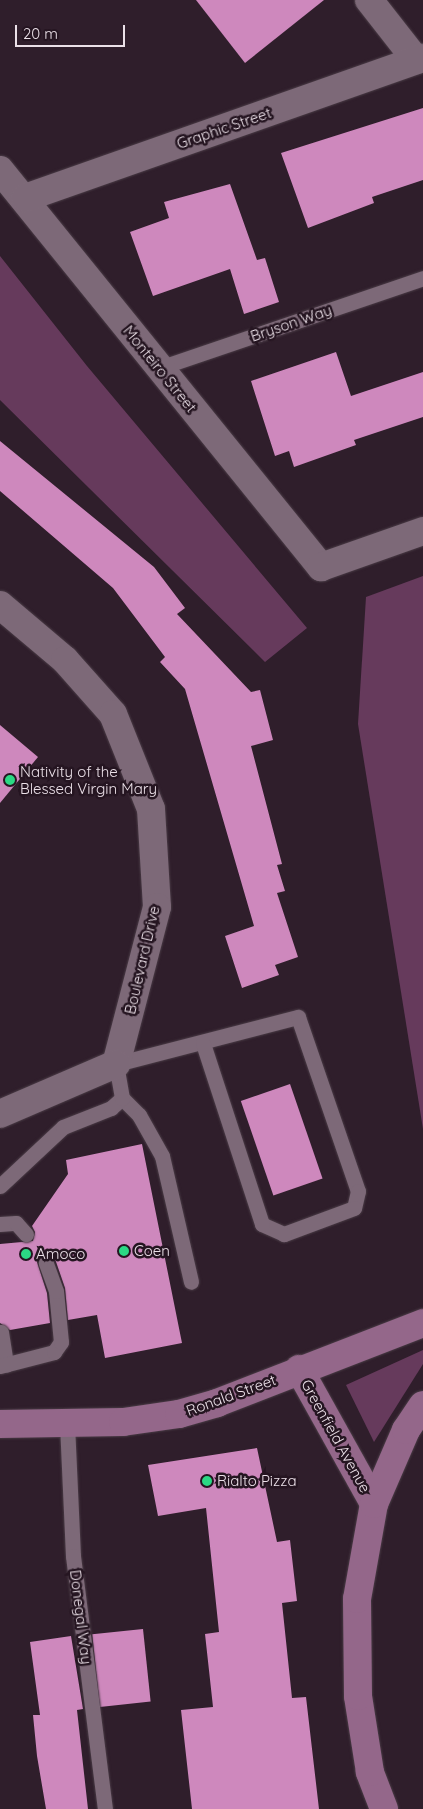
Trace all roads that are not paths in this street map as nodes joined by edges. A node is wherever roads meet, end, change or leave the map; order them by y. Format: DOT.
graph roads {
  1 [pos="368,0"];
  2 [pos="420,59"];
  3 [pos="0,170"];
  4 [pos="25,198"];
  5 [pos="423,278"];
  6 [pos="159,368"];
  7 [pos="423,531"];
  8 [pos="0,605"];
  9 [pos="203,1043"];
  10 [pos="116,1064"];
  11 [pos="122,1098"];
  12 [pos="0,1114"];
  13 [pos="0,1186"];
  14 [pos="0,1224"];
  15 [pos="26,1234"];
  16 [pos="46,1263"];
  17 [pos="191,1282"];
  18 [pos="423,1323"];
  19 [pos="1,1332"];
  20 [pos="3,1366"];
  21 [pos="298,1369"];
  22 [pos="423,1405"];
  23 [pos="0,1424"];
  24 [pos="67,1424"];
  25 [pos="374,1504"];
  26 [pos="106,1809"];
  27 [pos="384,1809"];
  1 -- 2 [label="street"];
  2 -- 4 [label="street, Graphic Street"];
  3 -- 4 [label="street, Monteiro Street"];
  4 -- 6 [label="street, Monteiro Street"];
  5 -- 6 [label="lane, Bryson Way"];
  6 -- 7 [label="street, Monteiro Street"];
  8 -- 10 [label="street, Boulevard Drive"];
  9 -- 9 [label="lane"];
  9 -- 10 [label="lane"];
  10 -- 11 [label="lane"];
  10 -- 12 [label="street"];
  11 -- 13 [label="lane"];
  11 -- 17 [label="lane"];
  14 -- 15 [label="lane"];
  16 -- 20 [label="lane"];
  18 -- 21 [label="main road, Ronald Street"];
  19 -- 20 [label="lane"];
  21 -- 24 [label="main road, Ronald Street"];
  21 -- 25 [label="main road, Greenfield Avenue"];
  22 -- 25 [label="main road, Greenfield Avenue"];
  23 -- 24 [label="main road, Ronald Street"];
  24 -- 26 [label="lane, Donegal Way"];
  25 -- 27 [label="main road, Greenfield Avenue"];
}
